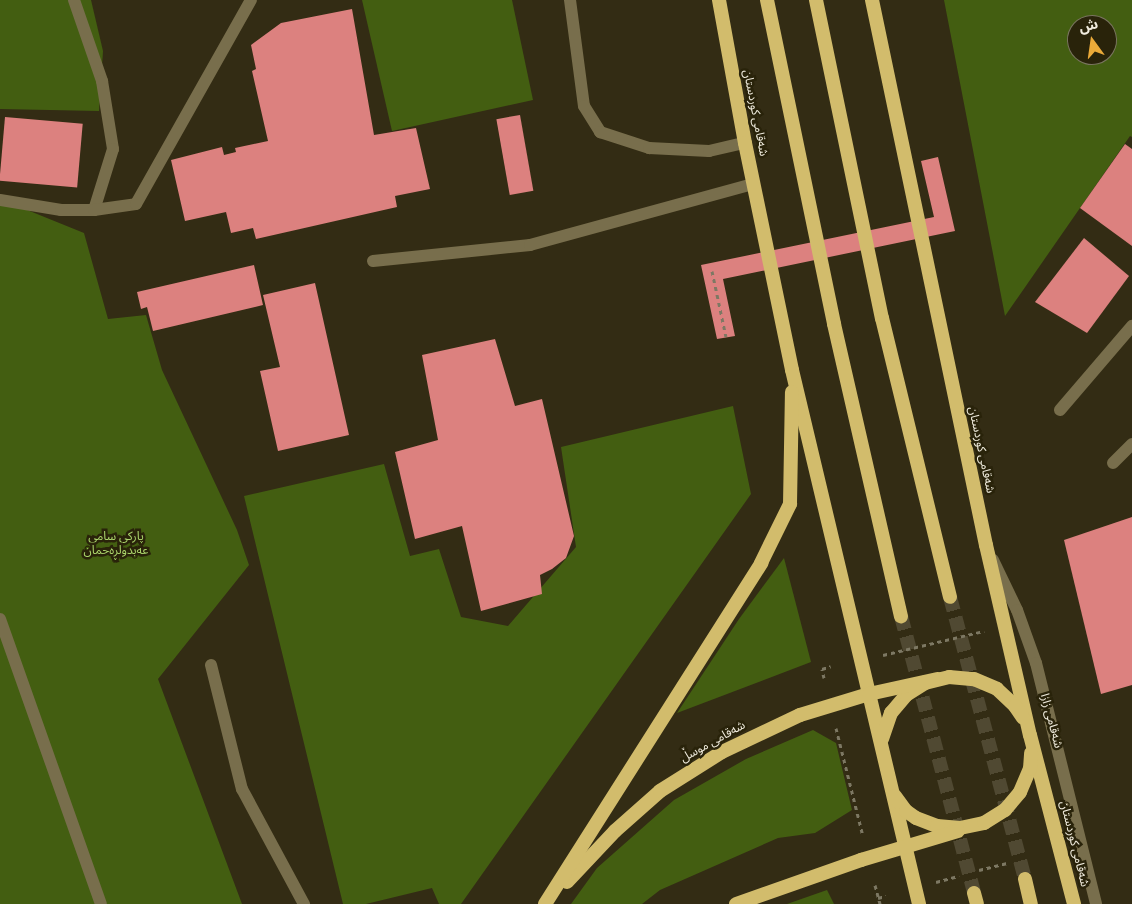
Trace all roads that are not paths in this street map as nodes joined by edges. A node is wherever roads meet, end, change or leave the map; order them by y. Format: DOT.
graph roads {
  1 [pos="74,0"];
  2 [pos="251,0"];
  3 [pos="570,0"];
  4 [pos="719,0"];
  5 [pos="768,0"];
  6 [pos="816,0"];
  7 [pos="872,0"];
  8 [pos="745,143"];
  9 [pos="753,184"];
  10 [pos="0,200"];
  11 [pos="94,210"];
  12 [pos="374,261"];
  13 [pos="1132,326"];
  14 [pos="792,370"];
  15 [pos="1060,410"];
  16 [pos="1132,444"];
  17 [pos="1113,463"];
  18 [pos="986,545"];
  19 [pos="950,597"];
  20 [pos="900,616"];
  21 [pos="0,619"];
  22 [pos="211,665"];
  23 [pos="937,679"];
  24 [pos="869,694"];
  25 [pos="1030,735"];
  26 [pos="881,747"];
  27 [pos="891,788"];
  28 [pos="972,826"];
  29 [pos="905,847"];
  30 [pos="1025,879"];
  31 [pos="101,904"];
  32 [pos="304,904"];
  33 [pos="545,904"];
  34 [pos="736,904"];
  35 [pos="918,904"];
  36 [pos="1031,904"];
  37 [pos="1074,904"];
  38 [pos="1096,904"];
  1 -- 11 [label="street"];
  2 -- 11 [label="street"];
  3 -- 8 [label="street"];
  4 -- 8 [label="highway, شەقامی کوردستان"];
  5 -- 20 [label="highway"];
  6 -- 19 [label="highway"];
  7 -- 18 [label="highway, شەقامی کوردستان"];
  8 -- 9 [label="highway, شەقامی کوردستان"];
  9 -- 12 [label="street"];
  9 -- 14 [label="highway, شەقامی کوردستان"];
  10 -- 11 [label="street"];
  13 -- 15 [label="street"];
  14 -- 24 [label="highway, شەقامی کوردستان"];
  14 -- 33 [label="highway"];
  16 -- 17 [label="street"];
  18 -- 25 [label="highway, شەقامی کوردستان"];
  18 -- 38 [label="street, شەقامی زازا"];
  21 -- 31 [label="street"];
  22 -- 32 [label="street"];
  23 -- 24 [label="highway, شەقامی موسڵ"];
  23 -- 25 [label="highway"];
  23 -- 26 [label="highway"];
  24 -- 26 [label="highway, شەقامی کوردستان"];
  24 -- 33 [label="highway, شەقامی موسڵ"];
  25 -- 28 [label="highway"];
  25 -- 37 [label="highway, شەقامی کوردستان"];
  26 -- 27 [label="highway, شەقامی کوردستان"];
  27 -- 28 [label="highway"];
  27 -- 29 [label="highway, شەقامی کوردستان"];
  28 -- 29 [label="highway"];
  29 -- 34 [label="highway"];
  29 -- 35 [label="highway, شەقامی کوردستان"];
  30 -- 36 [label="highway"];
}
